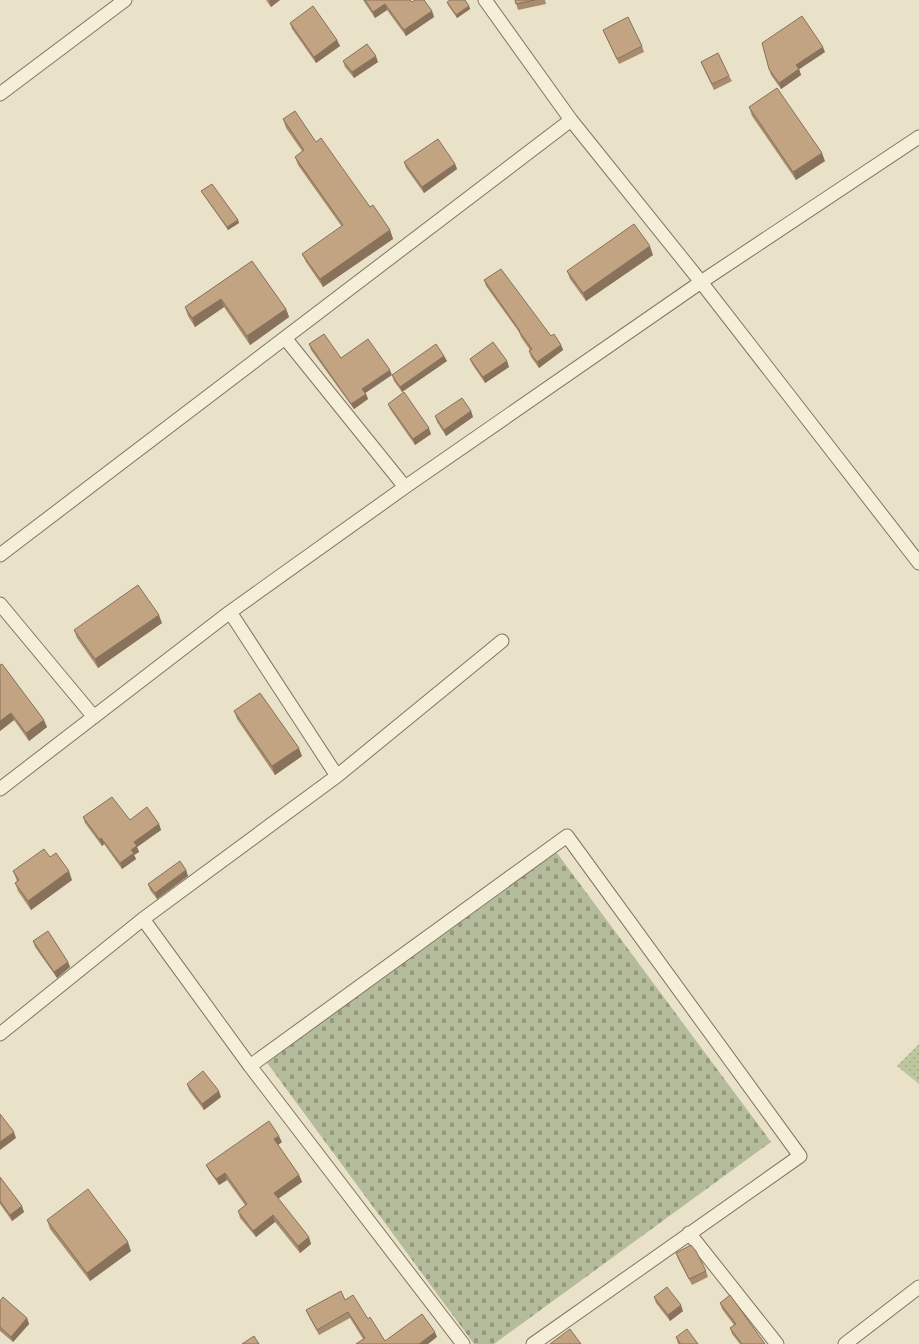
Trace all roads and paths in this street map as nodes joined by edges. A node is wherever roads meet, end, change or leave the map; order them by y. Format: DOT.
graph roads {
  1 [pos="126,0"];
  2 [pos="485,0"];
  3 [pos="0,94"];
  4 [pos="571,120"];
  5 [pos="919,137"];
  6 [pos="701,282"];
  7 [pos="285,338"];
  8 [pos="405,487"];
  9 [pos="0,555"];
  10 [pos="919,563"];
  11 [pos="0,604"];
  12 [pos="230,612"];
  13 [pos="502,641"];
  14 [pos="94,717"];
  15 [pos="337,776"];
  16 [pos="0,789"];
  17 [pos="143,919"];
  18 [pos="0,1034"];
  19 [pos="250,1066"];
  20 [pos="689,1233"];
  21 [pos="919,1287"];
  22 [pos="463,1344"];
  23 [pos="534,1344"];
  24 [pos="777,1344"];
  25 [pos="845,1344"];
  1 -- 3 [label="street"];
  2 -- 4 [label="street"];
  4 -- 6 [label="street"];
  4 -- 7 [label="street"];
  5 -- 6 [label="street"];
  6 -- 8 [label="street"];
  6 -- 10 [label="street"];
  7 -- 8 [label="street"];
  7 -- 9 [label="street"];
  8 -- 12 [label="street"];
  11 -- 14 [label="street"];
  12 -- 14 [label="street"];
  12 -- 15 [label="street"];
  13 -- 15 [label="street"];
  14 -- 16 [label="street"];
  15 -- 17 [label="street"];
  17 -- 18 [label="street"];
  17 -- 19 [label="street"];
  19 -- 20 [label="street"];
  19 -- 22 [label="street"];
  20 -- 23 [label="street"];
  20 -- 24 [label="street"];
  21 -- 25 [label="street"];
}
